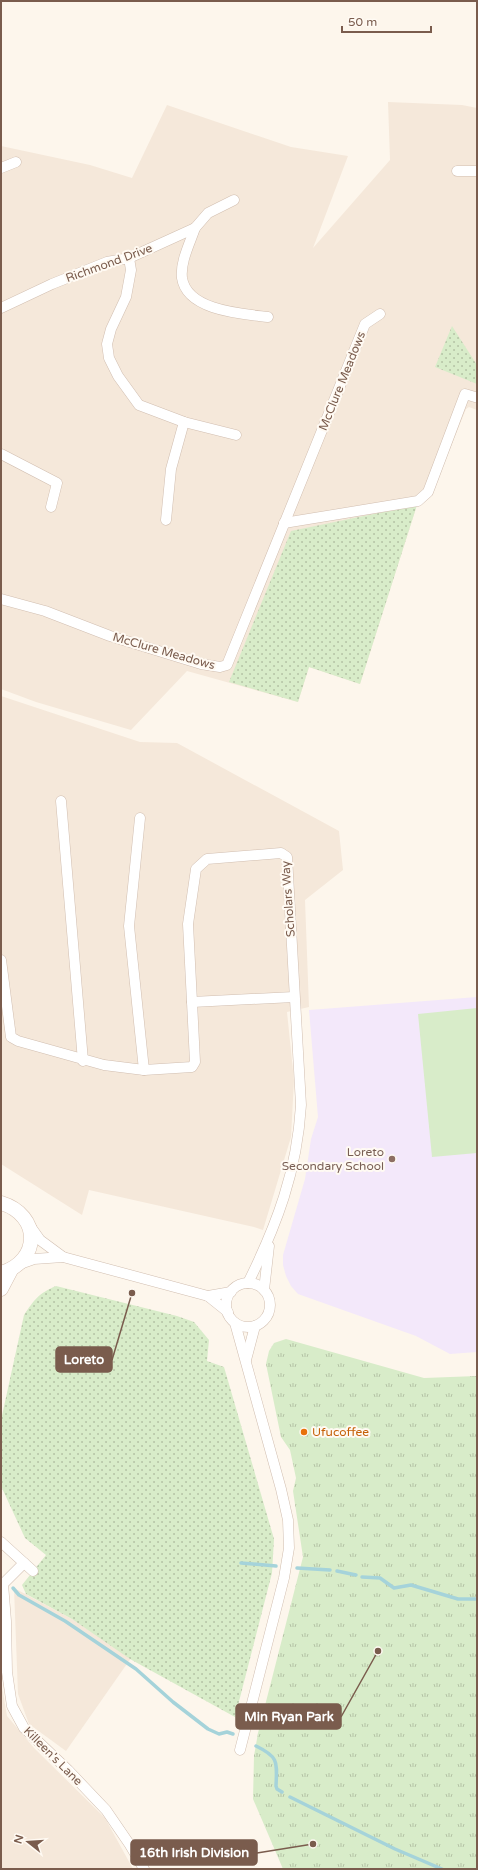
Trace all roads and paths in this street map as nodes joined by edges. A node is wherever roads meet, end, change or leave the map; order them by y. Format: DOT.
graph roads {
  1 [pos="16,162"];
  2 [pos="1,168"];
  3 [pos="457,171"];
  4 [pos="477,171"];
  5 [pos="234,200"];
  6 [pos="195,228"];
  7 [pos="129,258"];
  8 [pos="1,308"];
  9 [pos="380,314"];
  10 [pos="268,317"];
  11 [pos="475,398"];
  12 [pos="184,422"];
  13 [pos="236,435"];
  14 [pos="1,454"];
  15 [pos="51,507"];
  16 [pos="166,520"];
  17 [pos="284,522"];
  18 [pos="1,599"];
  19 [pos="61,801"];
  20 [pos="140,818"];
  21 [pos="1,960"];
  22 [pos="294,997"];
  23 [pos="192,1002"];
  24 [pos="83,1061"];
  25 [pos="144,1070"];
  26 [pos="1,1203"];
  27 [pos="28,1222"];
  28 [pos="271,1238"];
  29 [pos="62,1257"];
  30 [pos="11,1269"];
  31 [pos="248,1283"];
  32 [pos="1,1289"];
  33 [pos="264,1290"];
  34 [pos="231,1292"];
  35 [pos="208,1296"];
  36 [pos="228,1312"];
  37 [pos="235,1323"];
  38 [pos="255,1326"];
  39 [pos="246,1360"];
  40 [pos="1,1542"];
  41 [pos="24,1563"];
  42 [pos="33,1571"];
  43 [pos="240,1750"];
  44 [pos="144,1869"];
  1 -- 2 [label="street"];
  3 -- 4 [label="street"];
  5 -- 6 [label="street, Richmond Drive"];
  6 -- 7 [label="street, Richmond Drive"];
  6 -- 10 [label="street"];
  7 -- 8 [label="street, Richmond Drive"];
  7 -- 12 [label="street"];
  9 -- 17 [label="street, McClure Meadows"];
  11 -- 17 [label="street"];
  12 -- 13 [label="street"];
  12 -- 16 [label="street"];
  14 -- 15 [label="street"];
  17 -- 18 [label="street, McClure Meadows"];
  19 -- 24 [label="street"];
  20 -- 25 [label="street"];
  21 -- 24 [label="street, Scholars Way"];
  22 -- 23 [label="street"];
  22 -- 23 [label="street, Scholars Way"];
  22 -- 28 [label="street"];
  23 -- 25 [label="street, Scholars Way"];
  24 -- 25 [label="street, Scholars Way"];
  26 -- 27 [label="main road"];
  27 -- 29 [label="street"];
  27 -- 30 [label="main road"];
  28 -- 31 [label="street"];
  28 -- 33 [label="street"];
  29 -- 30 [label="street"];
  29 -- 35 [label="street"];
  30 -- 32 [label="main road"];
  31 -- 33 [label="street"];
  31 -- 34 [label="street"];
  33 -- 38 [label="street"];
  34 -- 35 [label="street"];
  34 -- 36 [label="street"];
  35 -- 36 [label="street"];
  36 -- 37 [label="street"];
  37 -- 38 [label="street"];
  37 -- 39 [label="street"];
  38 -- 39 [label="street"];
  39 -- 43 [label="street"];
  40 -- 41 [label="street"];
  41 -- 42 [label="street"];
  41 -- 44 [label="street, Killeen's Lane"];
}
